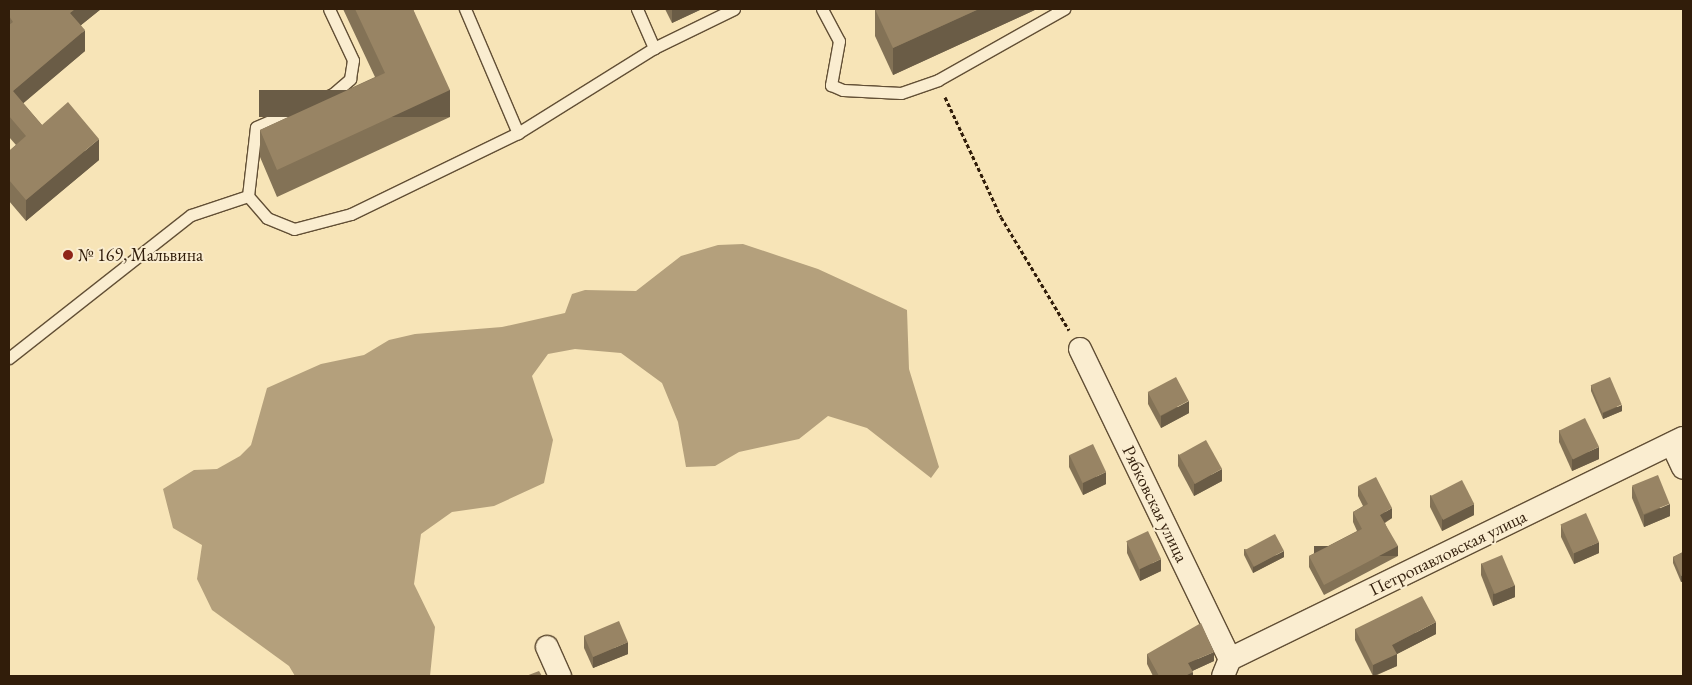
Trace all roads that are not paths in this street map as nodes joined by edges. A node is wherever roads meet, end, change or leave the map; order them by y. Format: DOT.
graph roads {
  1 [pos="329,9"];
  2 [pos="465,9"];
  3 [pos="636,9"];
  4 [pos="734,9"];
  5 [pos="822,9"];
  6 [pos="1064,9"];
  7 [pos="654,48"];
  8 [pos="518,133"];
  9 [pos="248,196"];
  10 [pos="1080,349"];
  11 [pos="9,358"];
  12 [pos="1677,441"];
  13 [pos="1683,468"];
  14 [pos="547,647"];
  15 [pos="1227,668"];
  16 [pos="560,676"];
  1 -- 9 [label="lane"];
  2 -- 8 [label="lane"];
  3 -- 7 [label="lane"];
  4 -- 7 [label="lane"];
  5 -- 6 [label="lane"];
  7 -- 8 [label="lane"];
  8 -- 9 [label="lane"];
  9 -- 11 [label="lane"];
  10 -- 15 [label="street, Рябковская улица"];
  12 -- 13 [label="street"];
  12 -- 15 [label="street, Петропавловская улица"];
  14 -- 16 [label="street"];
}
